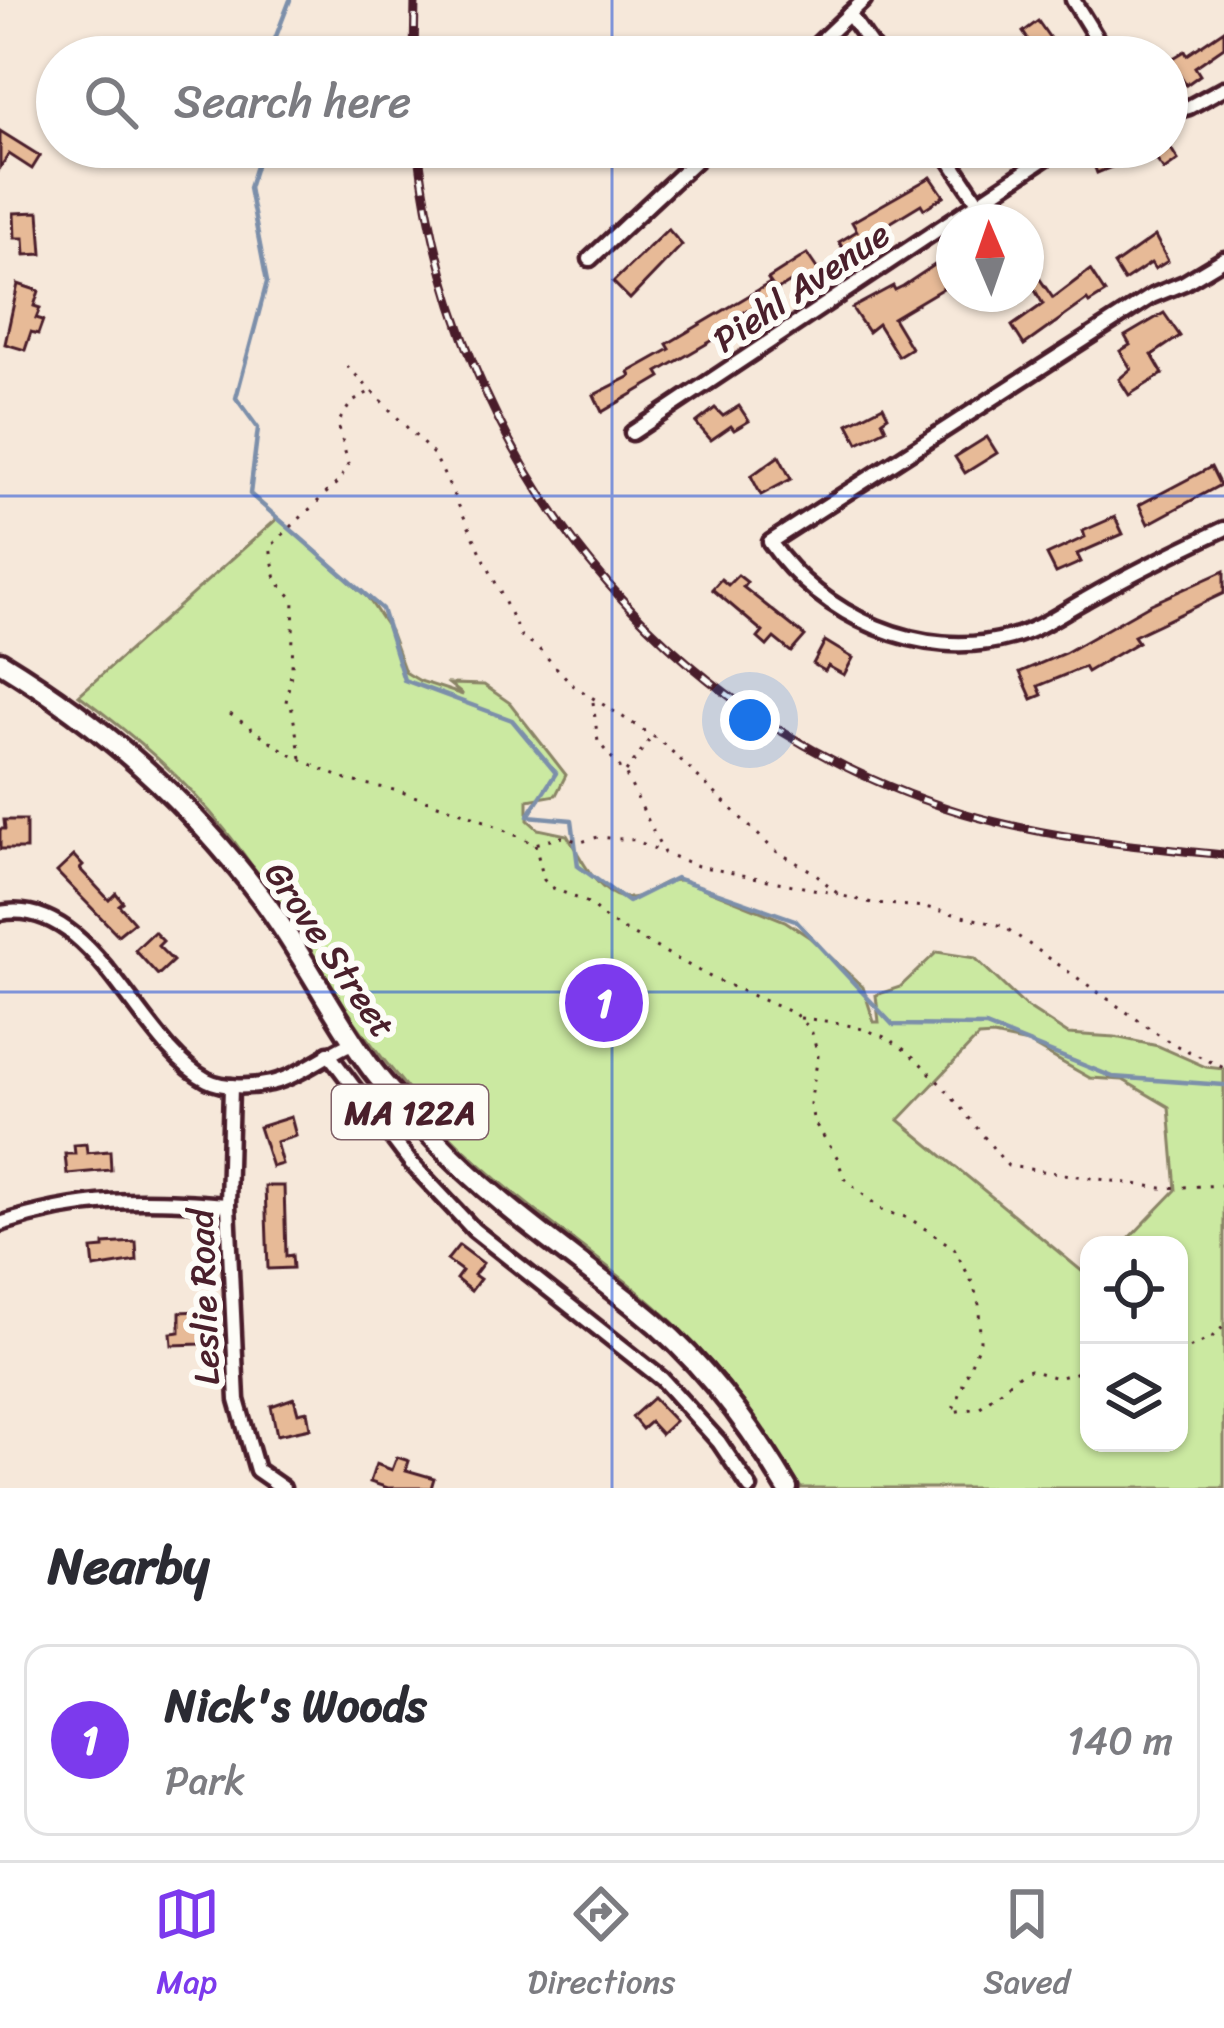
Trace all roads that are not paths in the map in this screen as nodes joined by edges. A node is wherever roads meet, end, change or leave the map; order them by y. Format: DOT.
graph roads {
  1 [pos="864,0"];
  2 [pos="1073,0"];
  3 [pos="849,14"];
  4 [pos="826,36"];
  5 [pos="864,36"];
  6 [pos="1095,36"];
  7 [pos="1224,88"];
  8 [pos="1188,108"];
  9 [pos="688,168"];
  10 [pos="955,168"];
  11 [pos="1030,168"];
  12 [pos="978,202"];
  13 [pos="590,259"];
  14 [pos="1224,259"];
  15 [pos="632,433"];
  16 [pos="1224,529"];
  17 [pos="0,662"];
  18 [pos="0,913"];
  19 [pos="354,1042"];
  20 [pos="328,1053"];
  21 [pos="231,1086"];
  22 [pos="228,1205"];
  23 [pos="0,1224"];
  24 [pos="283,1488"];
  25 [pos="750,1488"];
  26 [pos="788,1488"];
  1 -- 3 [label="street"];
  2 -- 6 [label="street"];
  3 -- 4 [label="street"];
  3 -- 5 [label="street"];
  7 -- 8 [label="street"];
  9 -- 13 [label="street"];
  10 -- 12 [label="street"];
  11 -- 12 [label="street, Piehl Avenue"];
  12 -- 15 [label="street, Piehl Avenue"];
  14 -- 16 [label="street"];
  17 -- 19 [label="main road, Grove Street / MA 122A"];
  18 -- 21 [label="street"];
  19 -- 20 [label="street"];
  19 -- 26 [label="main road, Grove Street / MA 122A"];
  20 -- 21 [label="street"];
  20 -- 25 [label="street"];
  21 -- 22 [label="street, Leslie Road"];
  22 -- 23 [label="street"];
  22 -- 24 [label="street, Leslie Road"];
}
